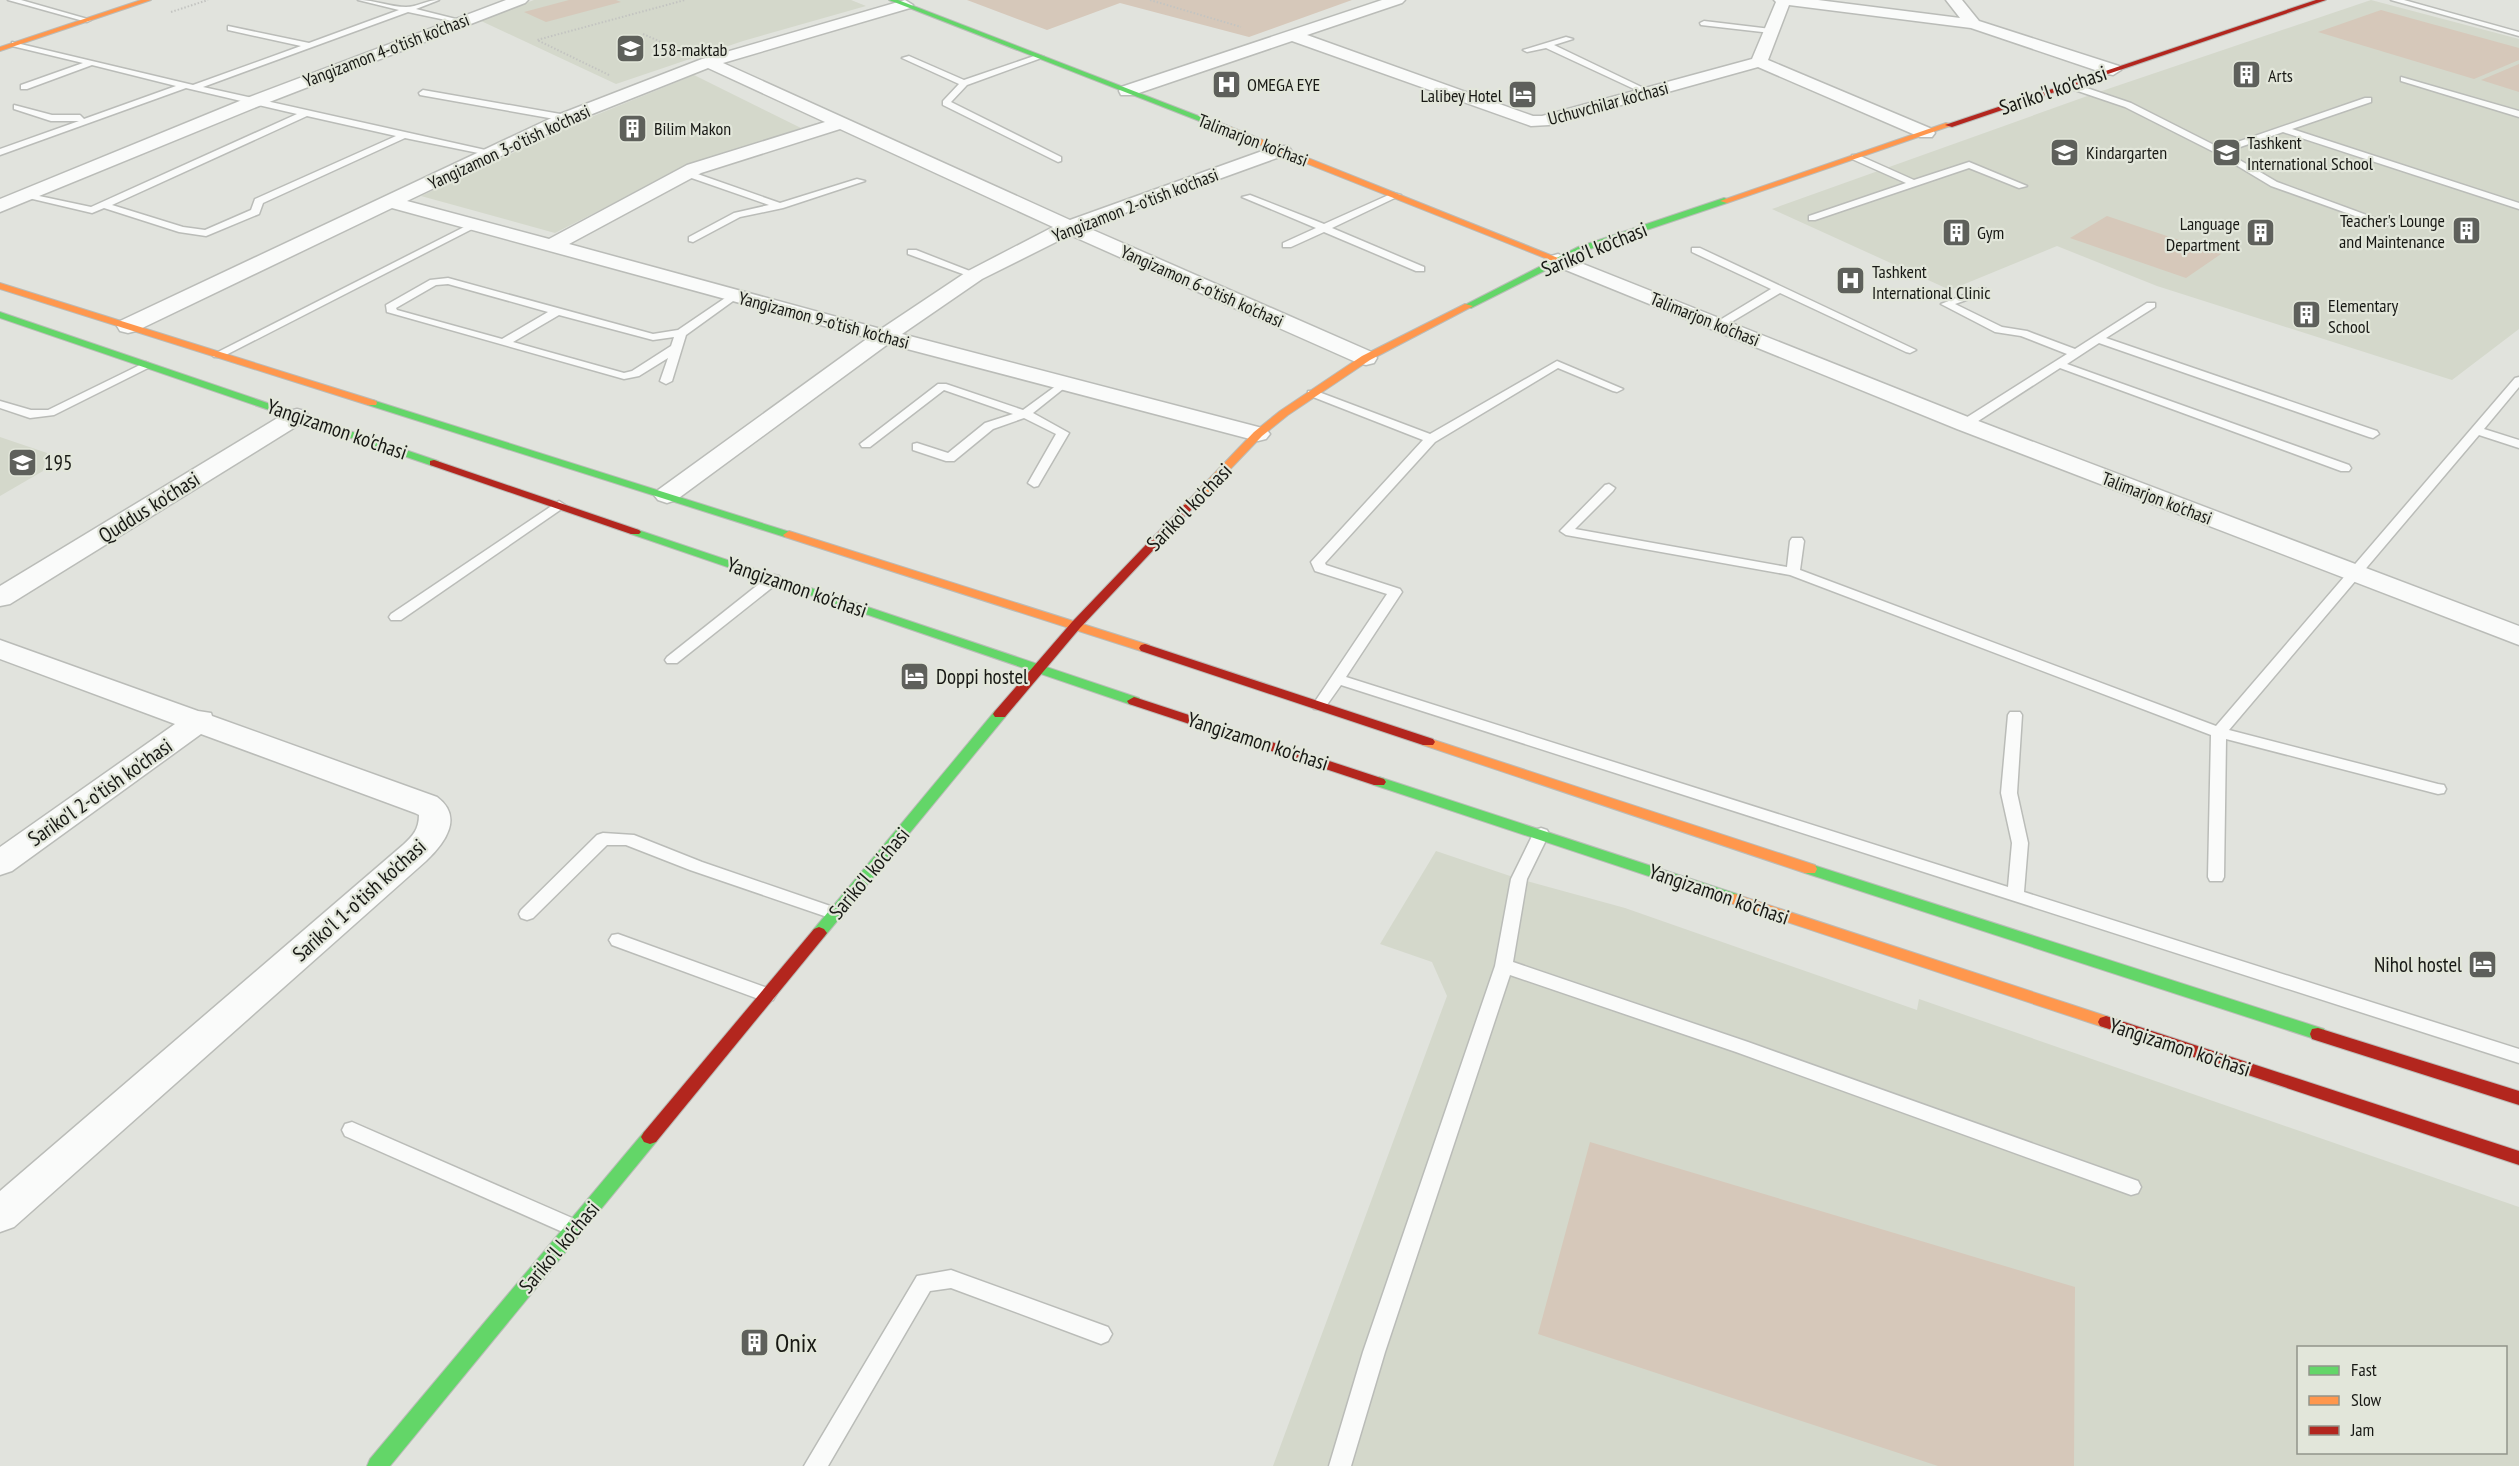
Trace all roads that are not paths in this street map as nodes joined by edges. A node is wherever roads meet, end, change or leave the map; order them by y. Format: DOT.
graph roads {
  1 [pos="12,0"];
  2 [pos="148,0"];
  3 [pos="362,0"];
  4 [pos="435,0"];
  5 [pos="520,0"];
  6 [pos="1397,0"];
  7 [pos="1783,0"];
  8 [pos="1954,0"];
  9 [pos="2324,0"];
  10 [pos="2396,0"];
  11 [pos="898,2"];
  12 [pos="407,10"];
  13 [pos="87,20"];
  14 [pos="460,21"];
  15 [pos="1704,23"];
  16 [pos="1973,24"];
  17 [pos="231,28"];
  18 [pos="1771,31"];
  19 [pos="2519,33"];
  20 [pos="1294,36"];
  21 [pos="1569,39"];
  22 [pos="15,44"];
  23 [pos="308,45"];
  24 [pos="1546,45"];
  25 [pos="0,49"];
  26 [pos="1527,50"];
  27 [pos="1040,57"];
  28 [pos="906,58"];
  29 [pos="93,62"];
  30 [pos="708,62"];
  31 [pos="1759,62"];
  32 [pos="2113,70"];
  33 [pos="2404,79"];
  34 [pos="964,82"];
  35 [pos="2069,85"];
  36 [pos="24,87"];
  37 [pos="189,87"];
  38 [pos="1127,92"];
  39 [pos="423,93"];
  40 [pos="1650,93"];
  41 [pos="2368,100"];
  42 [pos="253,102"];
  43 [pos="17,107"];
  44 [pos="307,113"];
  45 [pos="2519,114"];
  46 [pos="92,118"];
  47 [pos="566,118"];
  48 [pos="841,123"];
  49 [pos="2283,129"];
  50 [pos="1926,133"];
  51 [pos="405,135"];
  52 [pos="1282,150"];
  53 [pos="2219,151"];
  54 [pos="0,152"];
  55 [pos="490,154"];
  56 [pos="1855,157"];
  57 [pos="1058,159"];
  58 [pos="686,173"];
  59 [pos="860,181"];
  60 [pos="1914,183"];
  61 [pos="2022,186"];
  62 [pos="1396,195"];
  63 [pos="25,196"];
  64 [pos="1247,197"];
  65 [pos="391,202"];
  66 [pos="103,205"];
  67 [pos="0,206"];
  68 [pos="780,206"];
  69 [pos="2519,206"];
  70 [pos="1812,218"];
  71 [pos="2386,224"];
  72 [pos="472,226"];
  73 [pos="1069,227"];
  74 [pos="1324,228"];
  75 [pos="693,239"];
  76 [pos="1287,245"];
  77 [pos="550,246"];
  78 [pos="1696,250"];
  79 [pos="912,252"];
  80 [pos="1558,260"];
  81 [pos="1420,269"];
  82 [pos="975,275"];
  83 [pos="0,286"];
  84 [pos="1779,289"];
  85 [pos="1982,291"];
  86 [pos="735,296"];
  87 [pos="2151,304"];
  88 [pos="559,310"];
  89 [pos="0,315"];
  90 [pos="1719,325"];
  91 [pos="128,326"];
  92 [pos="681,333"];
  93 [pos="884,336"];
  94 [pos="2097,339"];
  95 [pos="503,343"];
  96 [pos="674,349"];
  97 [pos="1910,350"];
  98 [pos="2075,353"];
  99 [pos="218,355"];
  100 [pos="1366,357"];
  101 [pos="2058,364"];
  102 [pos="146,365"];
  103 [pos="2519,380"];
  104 [pos="666,381"];
  105 [pos="1064,383"];
  106 [pos="1617,389"];
  107 [pos="337,392"];
  108 [pos="1312,393"];
  109 [pos="0,404"];
  110 [pos="1025,414"];
  111 [pos="297,416"];
  112 [pos="1965,424"];
  113 [pos="2476,430"];
  114 [pos="1258,434"];
  115 [pos="2373,434"];
  116 [pos="1431,439"];
  117 [pos="866,444"];
  118 [pos="2519,444"];
  119 [pos="917,447"];
  120 [pos="2345,468"];
  121 [pos="1034,483"];
  122 [pos="1609,488"];
  123 [pos="667,495"];
  124 [pos="559,505"];
  125 [pos="1797,541"];
  126 [pos="1793,572"];
  127 [pos="2352,574"];
  128 [pos="774,579"];
  129 [pos="0,598"];
  130 [pos="396,617"];
  131 [pos="1076,625"];
  132 [pos="2519,636"];
  133 [pos="0,649"];
  134 [pos="672,660"];
  135 [pos="1038,669"];
  136 [pos="1338,679"];
  137 [pos="1319,706"];
  138 [pos="2015,715"];
  139 [pos="200,720"];
  140 [pos="2218,732"];
  141 [pos="2438,789"];
  142 [pos="1540,834"];
  143 [pos="0,863"];
  144 [pos="2216,877"];
  145 [pos="2016,894"];
  146 [pos="527,914"];
  147 [pos="836,914"];
  148 [pos="618,940"];
  149 [pos="1504,966"];
  150 [pos="767,995"];
  151 [pos="2519,1056"];
  152 [pos="2519,1098"];
  153 [pos="352,1130"];
  154 [pos="2519,1158"];
  155 [pos="2131,1187"];
  156 [pos="0,1215"];
  157 [pos="574,1228"];
  158 [pos="1101,1334"];
  159 [pos="377,1466"];
  160 [pos="815,1466"];
  161 [pos="1340,1466"];
  1 -- 13 [label="lane"];
  2 -- 13 [label="main road"];
  3 -- 12 [label="lane"];
  4 -- 12 [label="lane"];
  5 -- 14 [label="street, Yangizamon 4-o'tish ko'chasi"];
  6 -- 20 [label="street"];
  7 -- 16 [label="street"];
  7 -- 18 [label="street"];
  8 -- 16 [label="street"];
  9 -- 32 [label="main road, Sariko'l ko'chasi"];
  10 -- 19 [label="lane"];
  11 -- 27 [label="main road, Talimarjon ko'chasi"];
  11 -- 30 [label="street, Yangizamon 3-o'tish ko'chasi"];
  12 -- 14 [label="lane"];
  12 -- 23 [label="lane"];
  13 -- 22 [label="main road"];
  14 -- 42 [label="street, Yangizamon 4-o'tish ko'chasi"];
  15 -- 18 [label="lane"];
  16 -- 32 [label="street"];
  17 -- 23 [label="lane"];
  18 -- 31 [label="street"];
  20 -- 38 [label="street"];
  20 -- 40 [label="street, Uchuvchilar ko'chasi"];
  21 -- 24 [label="lane"];
  22 -- 25 [label="main road"];
  22 -- 29 [label="lane, Yangizamon 4-o'tish ko'chasi"];
  23 -- 37 [label="lane"];
  24 -- 26 [label="lane"];
  24 -- 40 [label="lane"];
  27 -- 34 [label="lane"];
  27 -- 38 [label="main road, Talimarjon ko'chasi"];
  28 -- 34 [label="lane"];
  29 -- 36 [label="lane"];
  29 -- 37 [label="lane, Yangizamon 4-o'tish ko'chasi"];
  30 -- 47 [label="street, Yangizamon 3-o'tish ko'chasi"];
  30 -- 48 [label="street, Yangizamon 6-o'tish ko'chasi"];
  31 -- 40 [label="street, Uchuvchilar ko'chasi"];
  31 -- 50 [label="street"];
  32 -- 35 [label="main road, Sariko'l ko'chasi"];
  33 -- 45 [label="lane"];
  34 -- 57 [label="lane"];
  35 -- 50 [label="main road, Sariko'l ko'chasi"];
  35 -- 53 [label="lane"];
  37 -- 42 [label="lane, Yangizamon 4-o'tish ko'chasi"];
  37 -- 46 [label="lane"];
  38 -- 52 [label="main road, Talimarjon ko'chasi"];
  39 -- 47 [label="lane"];
  41 -- 49 [label="lane"];
  42 -- 44 [label="lane, Yangizamon 4-o'tish ko'chasi"];
  42 -- 63 [label="street, Yangizamon 4-o'tish ko'chasi"];
  43 -- 46 [label="lane"];
  44 -- 51 [label="lane, Yangizamon 4-o'tish ko'chasi"];
  44 -- 66 [label="lane"];
  46 -- 54 [label="lane"];
  47 -- 55 [label="street, Yangizamon 3-o'tish ko'chasi"];
  48 -- 58 [label="street"];
  48 -- 73 [label="street, Yangizamon 6-o'tish ko'chasi"];
  49 -- 53 [label="lane"];
  49 -- 69 [label="lane"];
  50 -- 56 [label="main road, Sariko'l ko'chasi"];
  51 -- 55 [label="lane, Yangizamon 4-o'tish ko'chasi"];
  51 -- 66 [label="lane"];
  52 -- 62 [label="main road, Talimarjon ko'chasi"];
  52 -- 73 [label="street, Yangizamon 2-o'tish ko'chasi"];
  53 -- 71 [label="lane"];
  55 -- 65 [label="street, Yangizamon 3-o'tish ko'chasi"];
  56 -- 60 [label="lane"];
  56 -- 80 [label="main road, Sariko'l ko'chasi"];
  58 -- 68 [label="lane"];
  58 -- 77 [label="street"];
  59 -- 68 [label="lane"];
  60 -- 61 [label="lane"];
  60 -- 70 [label="lane"];
  62 -- 74 [label="lane"];
  62 -- 80 [label="main road, Talimarjon ko'chasi"];
  63 -- 66 [label="lane"];
  63 -- 67 [label="street, Yangizamon 4-o'tish ko'chasi"];
  64 -- 74 [label="lane"];
  65 -- 72 [label="street, Yangizamon 9-o'tish ko'chasi"];
  65 -- 91 [label="street, Yangizamon 3-o'tish ko'chasi"];
  68 -- 75 [label="lane"];
  72 -- 77 [label="street, Yangizamon 9-o'tish ko'chasi"];
  72 -- 99 [label="lane"];
  73 -- 82 [label="street, Yangizamon 2-o'tish ko'chasi"];
  73 -- 100 [label="street, Yangizamon 6-o'tish ko'chasi"];
  74 -- 76 [label="lane"];
  74 -- 81 [label="lane"];
  77 -- 86 [label="street, Yangizamon 9-o'tish ko'chasi"];
  78 -- 84 [label="lane"];
  79 -- 82 [label="lane"];
  80 -- 90 [label="street, Talimarjon ko'chasi"];
  80 -- 100 [label="main road, Sariko'l ko'chasi"];
  82 -- 93 [label="street, Yangizamon 2-o'tish ko'chasi"];
  83 -- 91 [label="main road, Yangizamon ko'chasi"];
  84 -- 90 [label="lane"];
  84 -- 97 [label="lane"];
  85 -- 98 [label="lane"];
  86 -- 92 [label="lane"];
  86 -- 93 [label="street, Yangizamon 9-o'tish ko'chasi"];
  87 -- 94 [label="lane"];
  88 -- 92 [label="lane"];
  88 -- 95 [label="lane"];
  88 -- 95 [label="lane"];
  89 -- 102 [label="main road, Yangizamon ko'chasi"];
  90 -- 112 [label="street, Talimarjon ko'chasi"];
  91 -- 99 [label="main road, Yangizamon ko'chasi"];
  92 -- 96 [label="lane"];
  93 -- 105 [label="street, Yangizamon 9-o'tish ko'chasi"];
  93 -- 123 [label="street, Yangizamon 2-o'tish ko'chasi"];
  94 -- 98 [label="lane"];
  94 -- 115 [label="lane"];
  95 -- 96 [label="lane"];
  96 -- 104 [label="lane"];
  98 -- 101 [label="lane"];
  99 -- 107 [label="main road, Yangizamon ko'chasi"];
  100 -- 108 [label="main road, Sariko'l ko'chasi"];
  101 -- 112 [label="lane"];
  101 -- 120 [label="lane"];
  102 -- 109 [label="lane"];
  102 -- 111 [label="main road, Yangizamon ko'chasi"];
  103 -- 113 [label="lane"];
  105 -- 110 [label="lane"];
  105 -- 114 [label="street, Yangizamon 9-o'tish ko'chasi"];
  106 -- 116 [label="lane"];
  107 -- 111 [label="main road"];
  107 -- 123 [label="main road, Yangizamon ko'chasi"];
  108 -- 114 [label="main road, Sariko'l ko'chasi"];
  108 -- 116 [label="lane"];
  110 -- 117 [label="lane"];
  110 -- 119 [label="lane"];
  110 -- 121 [label="lane"];
  111 -- 124 [label="main road, Yangizamon ko'chasi"];
  111 -- 129 [label="street, Quddus ko'chasi"];
  112 -- 127 [label="street, Talimarjon ko'chasi"];
  113 -- 118 [label="lane"];
  113 -- 127 [label="lane"];
  114 -- 131 [label="main road, Sariko'l ko'chasi"];
  116 -- 136 [label="lane"];
  122 -- 126 [label="lane"];
  123 -- 131 [label="main road, Yangizamon ko'chasi"];
  124 -- 128 [label="main road, Yangizamon ko'chasi"];
  124 -- 130 [label="lane"];
  125 -- 126 [label="lane"];
  126 -- 140 [label="lane"];
  127 -- 132 [label="street, Talimarjon ko'chasi"];
  127 -- 140 [label="lane"];
  128 -- 134 [label="lane"];
  128 -- 135 [label="main road, Yangizamon ko'chasi"];
  131 -- 135 [label="main road, Sariko'l ko'chasi"];
  131 -- 137 [label="main road, Yangizamon ko'chasi"];
  133 -- 139 [label="street, Sariko'l 1-o'tish ko'chasi"];
  135 -- 142 [label="main road, Yangizamon ko'chasi"];
  135 -- 147 [label="main road, Sariko'l ko'chasi"];
  136 -- 137 [label="lane"];
  136 -- 145 [label="lane"];
  137 -- 152 [label="main road, Yangizamon ko'chasi"];
  138 -- 145 [label="lane"];
  139 -- 143 [label="street, Sariko'l 2-o'tish ko'chasi"];
  139 -- 156 [label="street, Sariko'l 1-o'tish ko'chasi"];
  140 -- 141 [label="lane"];
  140 -- 144 [label="lane"];
  142 -- 149 [label="lane"];
  142 -- 154 [label="main road, Yangizamon ko'chasi"];
  145 -- 151 [label="lane"];
  146 -- 147 [label="lane"];
  147 -- 150 [label="main road, Sariko'l ko'chasi"];
  148 -- 150 [label="lane"];
  149 -- 155 [label="lane"];
  149 -- 161 [label="lane"];
  150 -- 157 [label="main road, Sariko'l ko'chasi"];
  153 -- 157 [label="lane"];
  157 -- 159 [label="main road, Sariko'l ko'chasi"];
  158 -- 160 [label="lane"];
}
